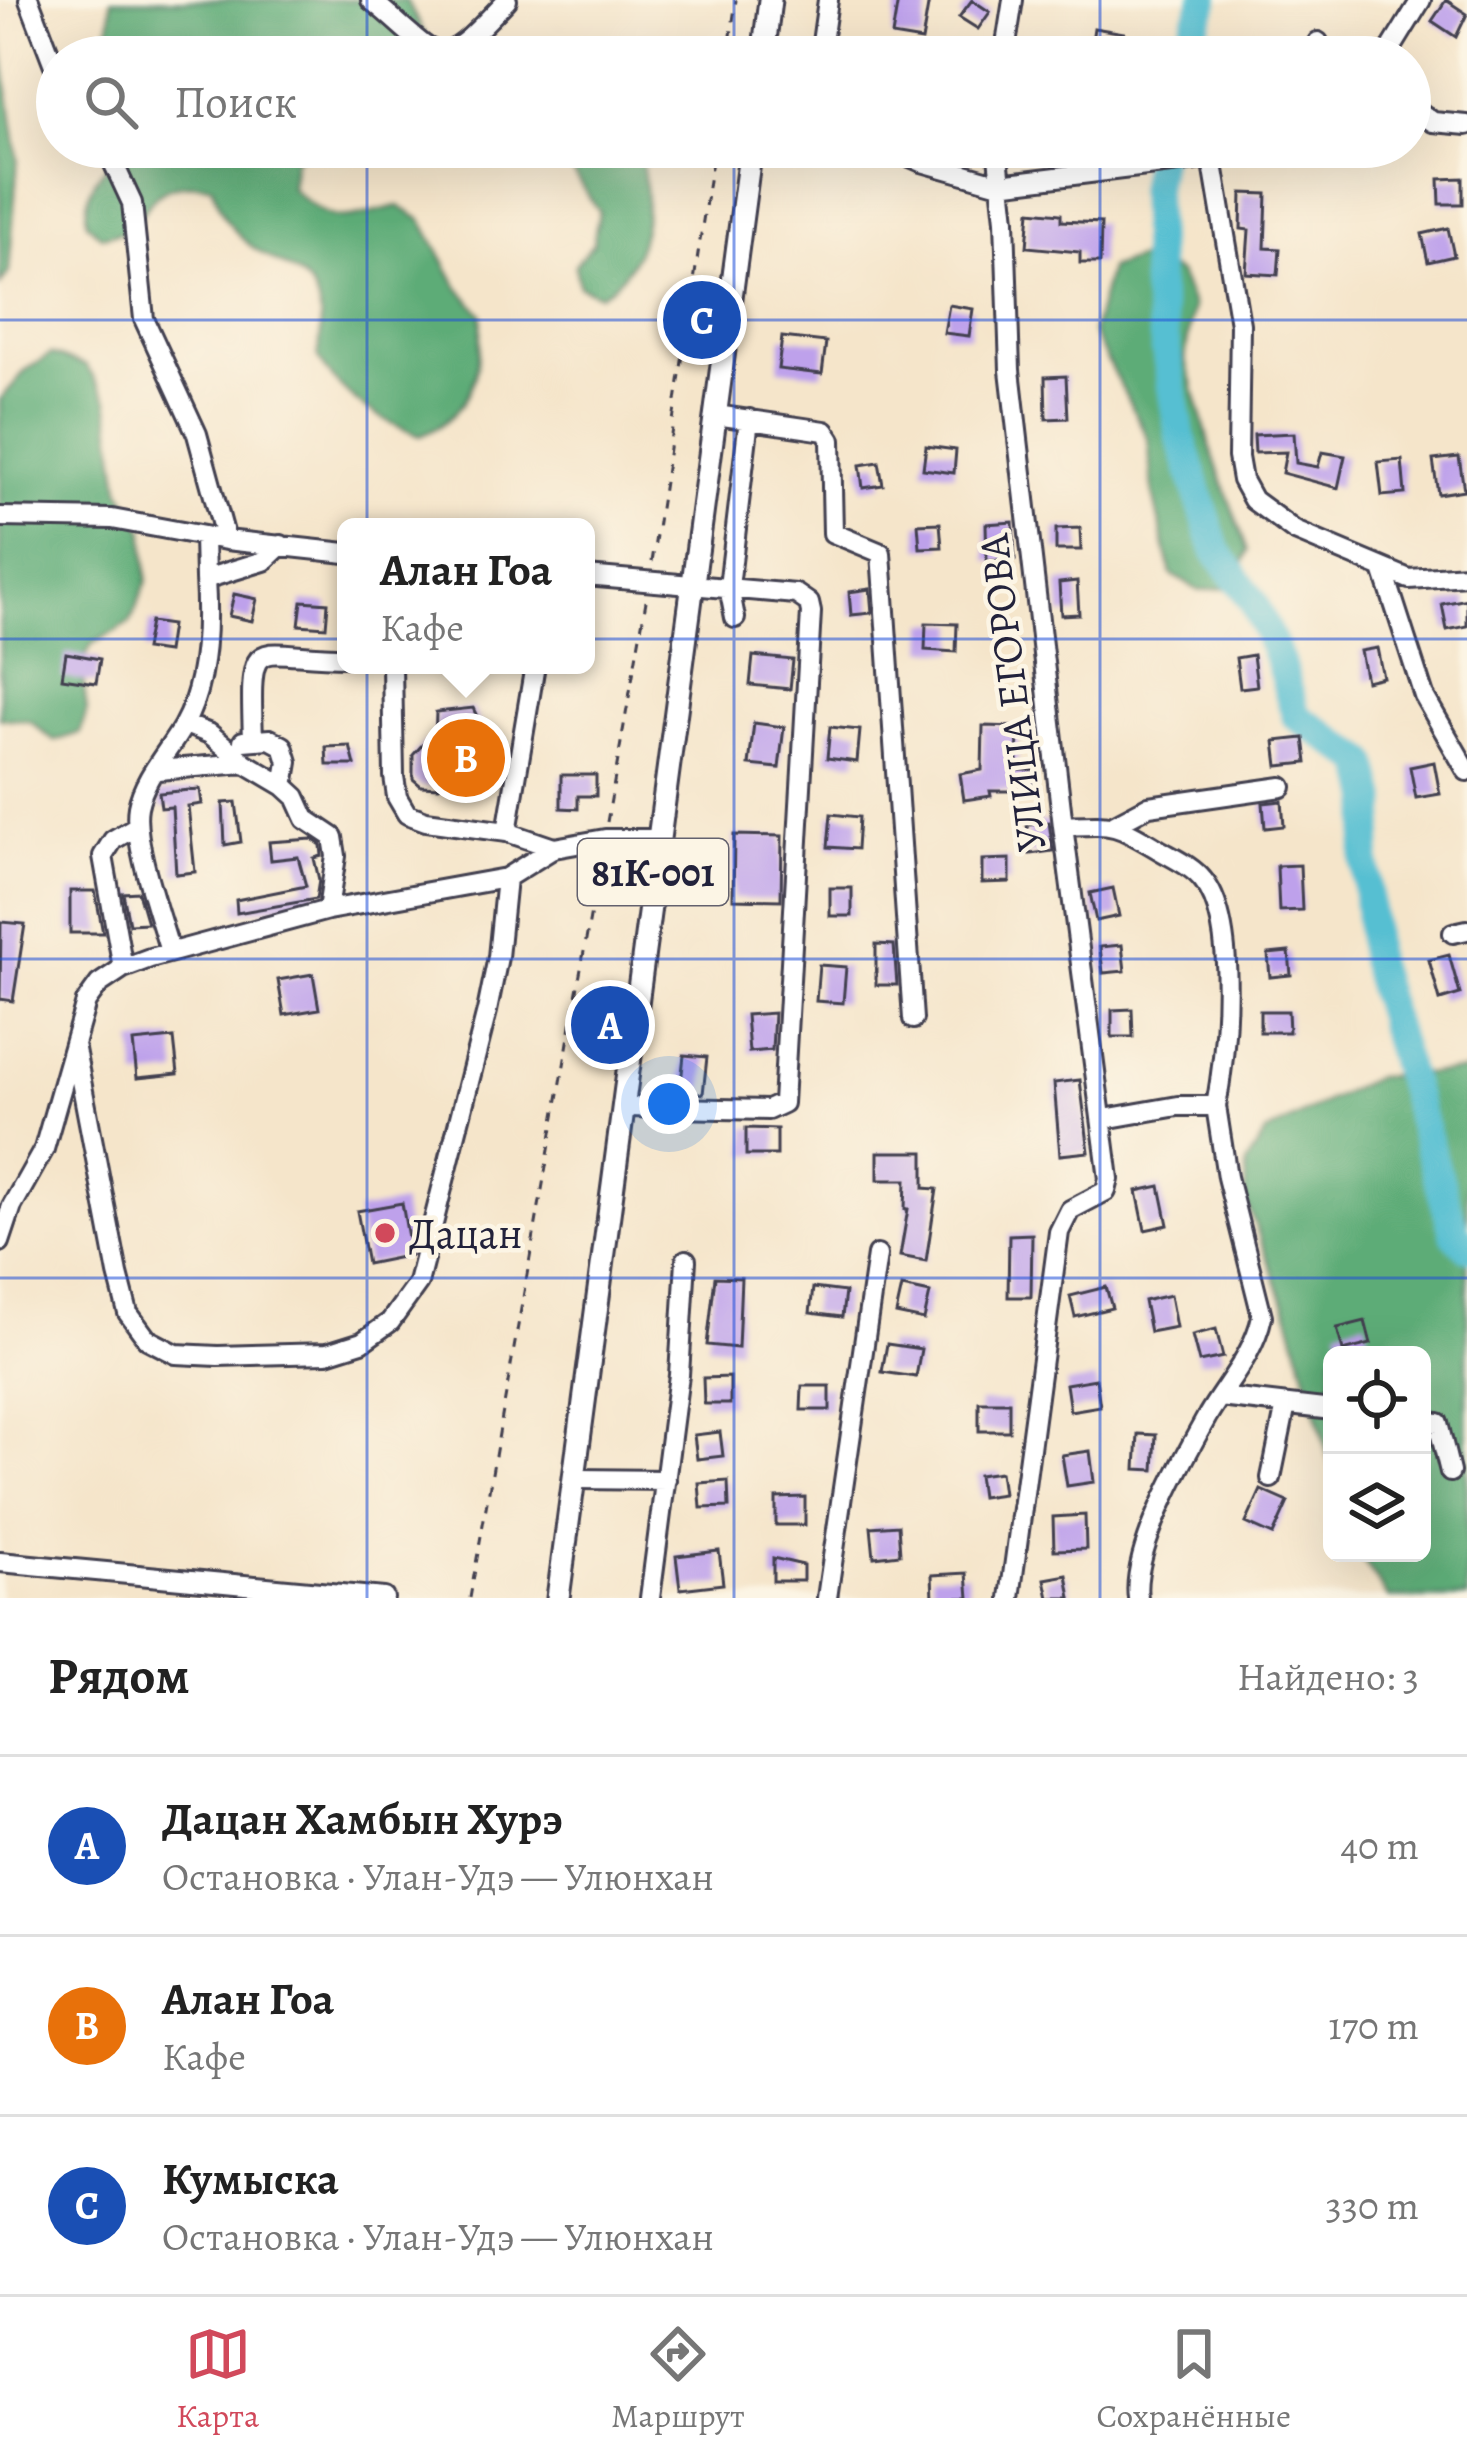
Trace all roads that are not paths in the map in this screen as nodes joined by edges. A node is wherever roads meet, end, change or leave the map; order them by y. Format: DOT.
graph roads {
  1 [pos="29,0"];
  2 [pos="371,0"];
  3 [pos="508,0"];
  4 [pos="770,0"];
  5 [pos="828,0"];
  6 [pos="1013,0"];
  7 [pos="1421,0"];
  8 [pos="40,36"];
  9 [pos="410,36"];
  10 [pos="474,36"];
  11 [pos="766,36"];
  12 [pos="823,36"];
  13 [pos="1007,36"];
  14 [pos="1398,36"];
  15 [pos="1431,121"];
  16 [pos="1467,125"];
  17 [pos="116,168"];
  18 [pos="748,168"];
  19 [pos="943,168"];
  20 [pos="999,168"];
  21 [pos="1130,168"];
  22 [pos="1214,168"];
  23 [pos="1000,184"];
  24 [pos="716,415"];
  25 [pos="749,419"];
  26 [pos="0,517"];
  27 [pos="204,536"];
  28 [pos="226,540"];
  29 [pos="281,545"];
  30 [pos="337,552"];
  31 [pos="1383,569"];
  32 [pos="1467,575"];
  33 [pos="595,577"];
  34 [pos="205,579"];
  35 [pos="692,585"];
  36 [pos="729,587"];
  37 [pos="735,618"];
  38 [pos="337,656"];
  39 [pos="392,674"];
  40 [pos="533,674"];
  41 [pos="185,724"];
  42 [pos="253,739"];
  43 [pos="1461,744"];
  44 [pos="227,745"];
  45 [pos="245,763"];
  46 [pos="158,770"];
  47 [pos="1467,771"];
  48 [pos="284,786"];
  49 [pos="1282,787"];
  50 [pos="1115,824"];
  51 [pos="137,826"];
  52 [pos="1063,826"];
  53 [pos="507,832"];
  54 [pos="657,838"];
  55 [pos="554,848"];
  56 [pos="506,878"];
  57 [pos="328,910"];
  58 [pos="170,952"];
  59 [pos="122,968"];
  60 [pos="913,1019"];
  61 [pos="74,1044"];
  62 [pos="1216,1106"];
  63 [pos="626,1107"];
  64 [pos="1104,1120"];
  65 [pos="0,1241"];
  66 [pos="877,1255"];
  67 [pos="686,1260"];
  68 [pos="1220,1397"];
  69 [pos="1286,1405"];
  70 [pos="1323,1409"];
  71 [pos="1431,1422"];
  72 [pos="1450,1472"];
  73 [pos="1271,1478"];
  74 [pos="577,1479"];
  75 [pos="666,1480"];
  76 [pos="0,1562"];
  77 [pos="119,1576"];
  78 [pos="123,1598"];
  79 [pos="384,1598"];
  80 [pos="558,1598"];
  81 [pos="650,1598"];
  82 [pos="827,1598"];
  83 [pos="1010,1598"];
  84 [pos="1138,1598"];
  1 -- 8 [label="street"];
  2 -- 9 [label="street"];
  3 -- 10 [label="street"];
  4 -- 11 [label="main road"];
  5 -- 12 [label="street"];
  6 -- 13 [label="street"];
  7 -- 14 [label="street"];
  15 -- 16 [label="street"];
  17 -- 28 [label="street"];
  18 -- 24 [label="main road, 81К-001"];
  19 -- 23 [label="street"];
  20 -- 23 [label="street, УЛИЦА ЕГОРОВА"];
  21 -- 23 [label="street"];
  22 -- 31 [label="street"];
  23 -- 52 [label="street, УЛИЦА ЕГОРОВА"];
  24 -- 25 [label="street"];
  24 -- 35 [label="main road, 81К-001"];
  25 -- 36 [label="street"];
  25 -- 60 [label="street"];
  26 -- 27 [label="street"];
  27 -- 28 [label="street"];
  27 -- 34 [label="street"];
  28 -- 29 [label="street"];
  29 -- 30 [label="street"];
  29 -- 34 [label="street"];
  31 -- 32 [label="street"];
  31 -- 43 [label="street"];
  33 -- 35 [label="street"];
  34 -- 41 [label="street"];
  35 -- 36 [label="street"];
  35 -- 54 [label="main road, 81К-001"];
  36 -- 37 [label="street"];
  36 -- 63 [label="street"];
  38 -- 42 [label="street"];
  39 -- 53 [label="street"];
  40 -- 53 [label="street"];
  41 -- 44 [label="street"];
  41 -- 46 [label="street"];
  42 -- 44 [label="street"];
  42 -- 48 [label="street"];
  43 -- 47 [label="street"];
  44 -- 45 [label="street"];
  45 -- 46 [label="street"];
  45 -- 48 [label="street"];
  46 -- 51 [label="street"];
  48 -- 57 [label="street"];
  49 -- 50 [label="street"];
  50 -- 52 [label="street"];
  50 -- 62 [label="street"];
  51 -- 58 [label="street"];
  51 -- 59 [label="street"];
  52 -- 64 [label="street, УЛИЦА ЕГОРОВА"];
  53 -- 55 [label="street"];
  54 -- 55 [label="street"];
  54 -- 63 [label="main road, 81К-001"];
  55 -- 56 [label="street"];
  56 -- 57 [label="street"];
  56 -- 61 [label="street"];
  57 -- 58 [label="street"];
  58 -- 59 [label="street"];
  59 -- 61 [label="street"];
  61 -- 65 [label="street"];
  62 -- 64 [label="street"];
  62 -- 68 [label="street"];
  63 -- 74 [label="main road, 81К-001"];
  64 -- 83 [label="street, УЛИЦА ЕГОРОВА"];
  66 -- 82 [label="street"];
  67 -- 75 [label="street"];
  68 -- 69 [label="street"];
  68 -- 84 [label="street"];
  69 -- 70 [label="street"];
  69 -- 73 [label="street"];
  71 -- 72 [label="street"];
  74 -- 75 [label="street"];
  74 -- 80 [label="main road, 81К-001"];
  75 -- 81 [label="street"];
  76 -- 77 [label="street"];
  77 -- 78 [label="street"];
  77 -- 79 [label="street"];
}
